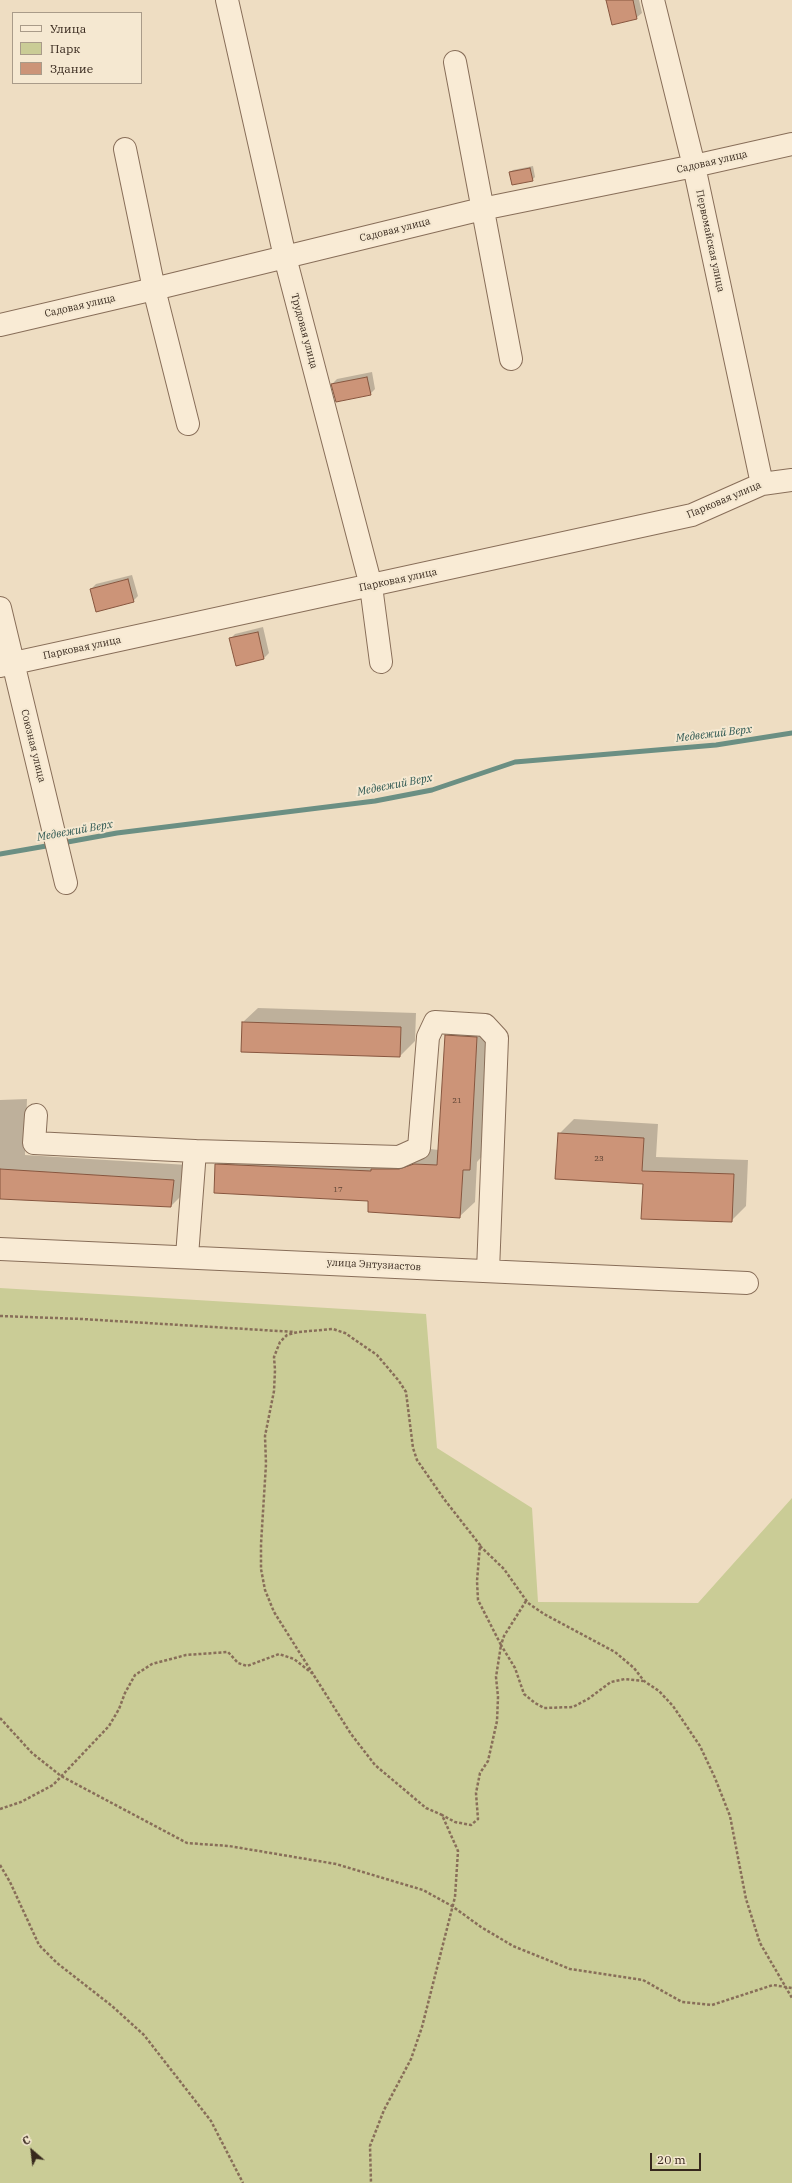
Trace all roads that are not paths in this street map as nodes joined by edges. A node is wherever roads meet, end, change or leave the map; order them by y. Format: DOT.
graph roads {
  1 [pos="227,0"];
  2 [pos="653,0"];
  3 [pos="455,62"];
  4 [pos="792,144"];
  5 [pos="125,149"];
  6 [pos="694,166"];
  7 [pos="482,209"];
  8 [pos="285,257"];
  9 [pos="154,290"];
  10 [pos="0,324"];
  11 [pos="511,359"];
  12 [pos="188,424"];
  13 [pos="792,480"];
  14 [pos="762,484"];
  15 [pos="371,586"];
  16 [pos="0,608"];
  17 [pos="381,662"];
  18 [pos="6,664"];
  19 [pos="66,883"];
  20 [pos="36,1115"];
  21 [pos="195,1151"];
  22 [pos="0,1248"];
  23 [pos="187,1256"];
  24 [pos="488,1271"];
  25 [pos="747,1283"];
  1 -- 8 [label="street, Трудовая улица"];
  2 -- 6 [label="street, Первомайская улица"];
  3 -- 7 [label="street"];
  4 -- 6 [label="street, Садовая улица"];
  5 -- 9 [label="street"];
  6 -- 7 [label="street, Садовая улица"];
  6 -- 14 [label="street, Первомайская улица"];
  7 -- 8 [label="street, Садовая улица"];
  7 -- 11 [label="street"];
  8 -- 9 [label="street, Садовая улица"];
  8 -- 15 [label="street, Трудовая улица"];
  9 -- 10 [label="street, Садовая улица"];
  9 -- 12 [label="street"];
  13 -- 14 [label="street, Парковая улица"];
  14 -- 15 [label="street, Парковая улица"];
  15 -- 17 [label="street, Трудовая улица"];
  15 -- 18 [label="street, Парковая улица"];
  16 -- 18 [label="street, Союзная улица"];
  18 -- 19 [label="street, Союзная улица"];
  20 -- 21 [label="street"];
  21 -- 23 [label="street"];
  21 -- 24 [label="street"];
  22 -- 23 [label="street, улица Энтузиастов"];
  23 -- 24 [label="street, улица Энтузиастов"];
  24 -- 25 [label="street, улица Энтузиастов"];
}
